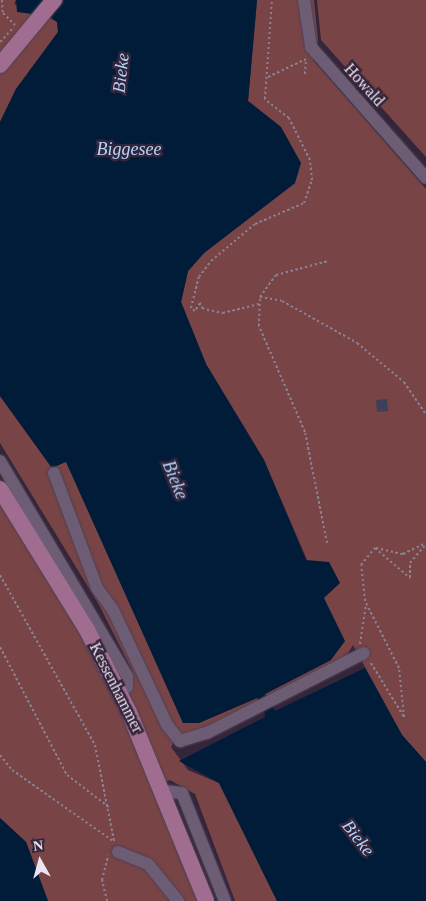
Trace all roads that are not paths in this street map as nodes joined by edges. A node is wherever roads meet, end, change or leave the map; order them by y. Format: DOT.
graph roads {
  1 [pos="54,0"];
  2 [pos="304,0"];
  3 [pos="0,65"];
  4 [pos="426,178"];
  5 [pos="0,461"];
  6 [pos="54,473"];
  7 [pos="0,489"];
  8 [pos="97,588"];
  9 [pos="84,598"];
  10 [pos="364,653"];
  11 [pos="120,693"];
  12 [pos="165,791"];
  13 [pos="116,846"];
  14 [pos="178,901"];
  15 [pos="206,901"];
  16 [pos="225,901"];
  1 -- 3 [label="main road"];
  2 -- 4 [label="street, Howald"];
  5 -- 9 [label="street"];
  6 -- 8 [label="street"];
  7 -- 11 [label="main road, Kessenhammer"];
  8 -- 9 [label="street"];
  8 -- 10 [label="street"];
  9 -- 11 [label="street"];
  11 -- 12 [label="main road, Kessenhammer"];
  12 -- 15 [label="main road, Kessenhammer"];
  12 -- 16 [label="street"];
  13 -- 14 [label="street"];
}
